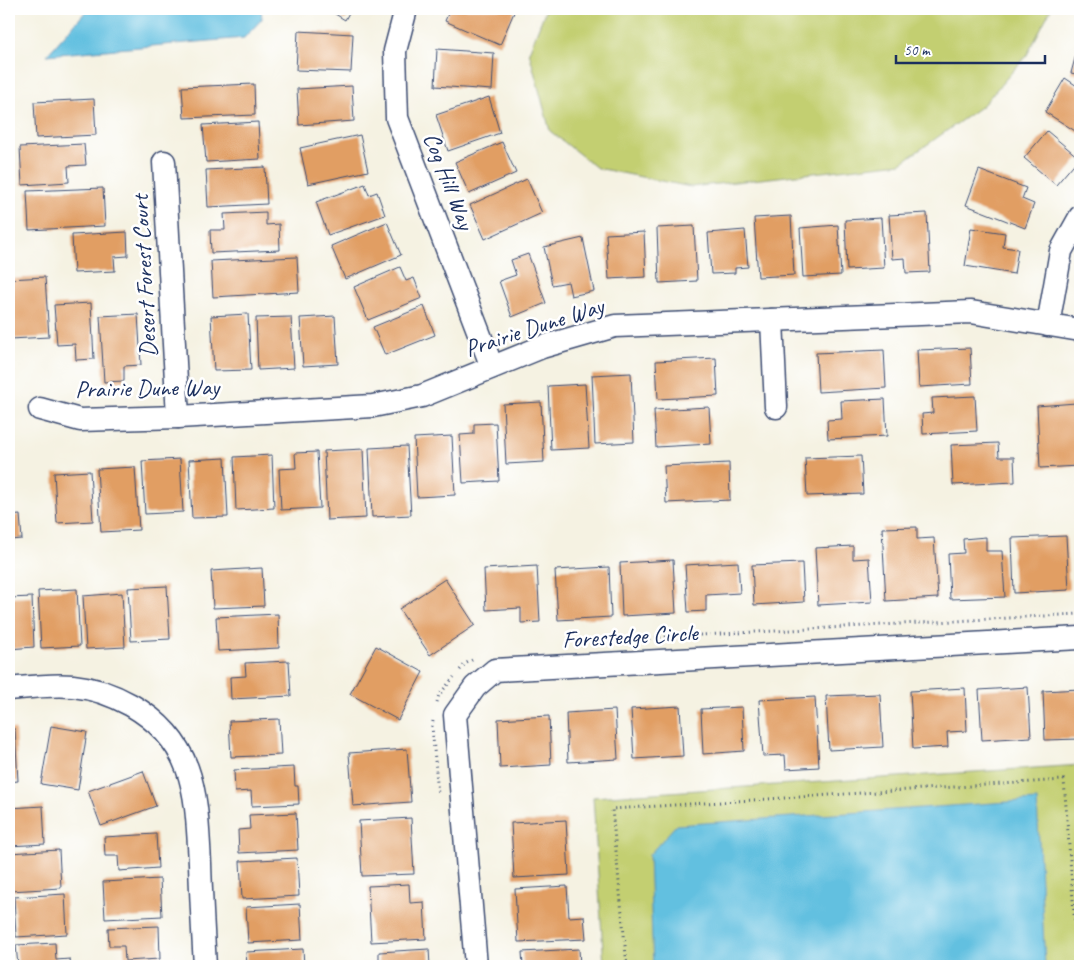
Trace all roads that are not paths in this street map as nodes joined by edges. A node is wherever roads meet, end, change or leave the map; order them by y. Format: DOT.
graph roads {
  1 [pos="406,9"];
  2 [pos="164,162"];
  3 [pos="1080,217"];
  4 [pos="772,320"];
  5 [pos="1048,325"];
  6 [pos="1080,330"];
  7 [pos="492,366"];
  8 [pos="776,407"];
  9 [pos="40,409"];
  10 [pos="178,417"];
  11 [pos="1080,638"];
  12 [pos="9,689"];
  13 [pos="205,966"];
  14 [pos="476,966"];
  1 -- 7 [label="street, Cog Hill Way"];
  2 -- 10 [label="street, Desert Forest Court"];
  3 -- 5 [label="street"];
  4 -- 5 [label="street, Prairie Dune Way"];
  4 -- 7 [label="street, Prairie Dune Way"];
  4 -- 8 [label="street"];
  5 -- 6 [label="street, Prairie Dune Way"];
  7 -- 10 [label="street, Prairie Dune Way"];
  9 -- 10 [label="street, Prairie Dune Way"];
  11 -- 14 [label="street, Forestedge Circle"];
  12 -- 13 [label="street"];
}
